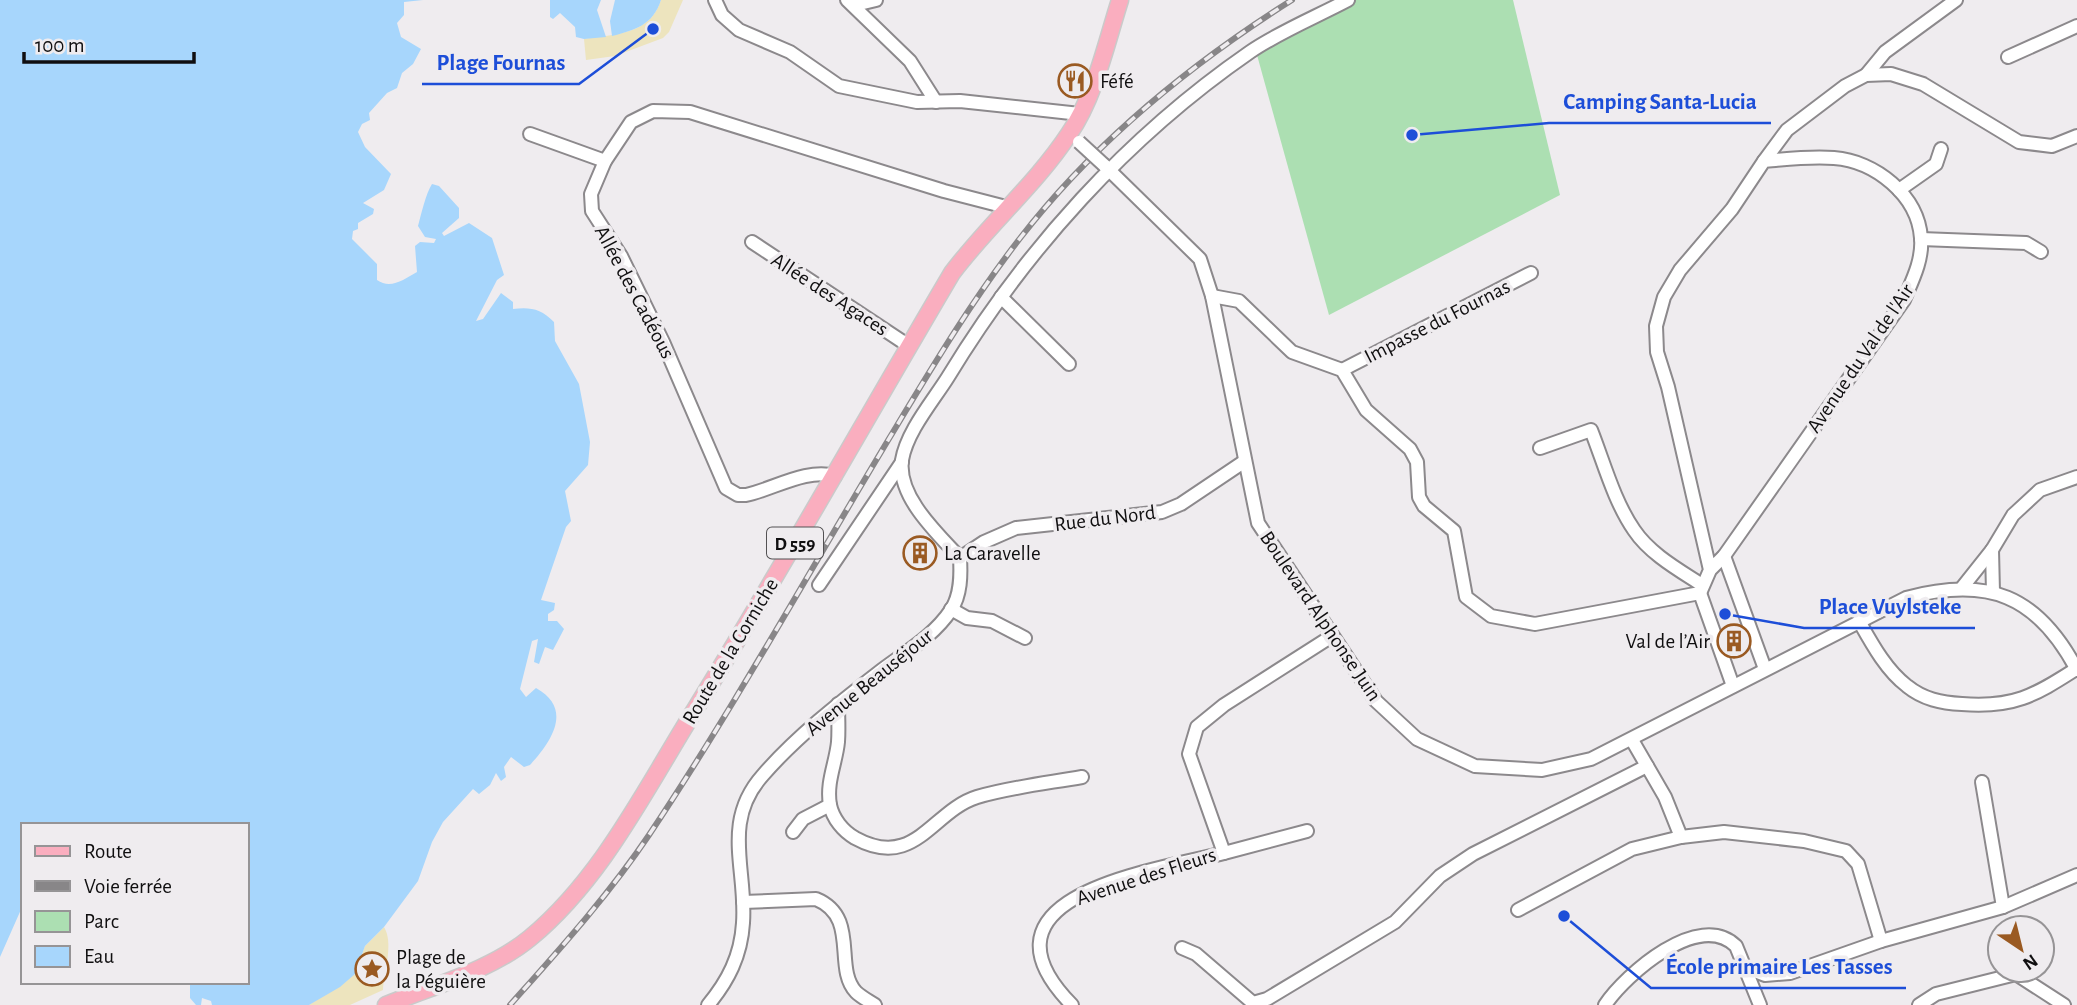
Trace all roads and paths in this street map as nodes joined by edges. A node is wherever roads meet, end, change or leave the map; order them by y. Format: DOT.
graph roads {
  1 [pos="715,0"];
  2 [pos="876,0"];
  3 [pos="1120,0"];
  4 [pos="1348,0"];
  5 [pos="1956,0"];
  6 [pos="851,3"];
  7 [pos="2077,26"];
  8 [pos="2008,57"];
  9 [pos="1866,75"];
  10 [pos="936,102"];
  11 [pos="1080,114"];
  12 [pos="530,134"];
  13 [pos="2077,136"];
  14 [pos="1074,138"];
  15 [pos="1941,149"];
  16 [pos="605,161"];
  17 [pos="1764,161"];
  18 [pos="1106,167"];
  19 [pos="1899,190"];
  20 [pos="1006,207"];
  21 [pos="1921,239"];
  22 [pos="752,242"];
  23 [pos="2041,252"];
  24 [pos="1531,273"];
  25 [pos="1212,296"];
  26 [pos="1001,297"];
  27 [pos="909,346"];
  28 [pos="1069,364"];
  29 [pos="1342,370"];
  30 [pos="1540,448"];
  31 [pos="1245,461"];
  32 [pos="902,462"];
  33 [pos="835,476"];
  34 [pos="2077,477"];
  35 [pos="1992,550"];
  36 [pos="1724,556"];
  37 [pos="960,558"];
  38 [pos="1710,570"];
  39 [pos="819,585"];
  40 [pos="1701,589"];
  41 [pos="1961,589"];
  42 [pos="1993,592"];
  43 [pos="951,609"];
  44 [pos="1859,621"];
  45 [pos="1332,636"];
  46 [pos="1025,638"];
  47 [pos="1765,669"];
  48 [pos="2077,670"];
  49 [pos="1732,686"];
  50 [pos="838,704"];
  51 [pos="1632,740"];
  52 [pos="1647,766"];
  53 [pos="1082,777"];
  54 [pos="1982,782"];
  55 [pos="830,805"];
  56 [pos="1307,831"];
  57 [pos="793,832"];
  58 [pos="1681,836"];
  59 [pos="1224,853"];
  60 [pos="2077,875"];
  61 [pos="743,902"];
  62 [pos="2003,907"];
  63 [pos="1518,910"];
  64 [pos="1881,941"];
  65 [pos="1182,948"];
  66 [pos="1744,967"];
  67 [pos="386,1005"];
  68 [pos="708,1005"];
  69 [pos="874,1005"];
  70 [pos="1072,1005"];
  71 [pos="1605,1005"];
  72 [pos="1759,1005"];
  73 [pos="1919,1005"];
  74 [pos="2064,1005"];
  1 -- 10 [label="street"];
  2 -- 6 [label="street"];
  3 -- 11 [label="main road, Route de la Corniche / D 559"];
  4 -- 18 [label="street"];
  5 -- 9 [label="street"];
  6 -- 10 [label="street"];
  7 -- 8 [label="street"];
  9 -- 13 [label="street"];
  9 -- 17 [label="street"];
  10 -- 11 [label="street"];
  11 -- 14 [label="main road, Route de la Corniche / D 559"];
  12 -- 16 [label="street"];
  14 -- 18 [label="street, Boulevard Alphonse Juin, bridge"];
  14 -- 20 [label="main road, Route de la Corniche / D 559"];
  15 -- 19 [label="street"];
  16 -- 20 [label="street, Allée des Cadéous"];
  16 -- 33 [label="street, Allée des Cadéous"];
  17 -- 19 [label="street, Avenue du Val de l'Air"];
  17 -- 38 [label="street"];
  18 -- 25 [label="street, Boulevard Alphonse Juin"];
  18 -- 26 [label="street"];
  19 -- 21 [label="street, Avenue du Val de l'Air"];
  20 -- 27 [label="main road, Route de la Corniche / D 559"];
  21 -- 23 [label="street"];
  21 -- 36 [label="street, Avenue du Val de l'Air"];
  22 -- 27 [label="street, Allée des Agaces"];
  24 -- 29 [label="street, Impasse du Fournas"];
  25 -- 29 [label="street"];
  25 -- 31 [label="street, Boulevard Alphonse Juin"];
  26 -- 28 [label="street"];
  26 -- 32 [label="street"];
  27 -- 33 [label="main road, Route de la Corniche / D 559"];
  29 -- 40 [label="street"];
  30 -- 40 [label="street"];
  31 -- 37 [label="street, Rue du Nord"];
  31 -- 45 [label="street, Boulevard Alphonse Juin"];
  32 -- 37 [label="street"];
  32 -- 39 [label="street"];
  33 -- 67 [label="main road, Route de la Corniche / D 559"];
  34 -- 35 [label="street"];
  35 -- 41 [label="street"];
  35 -- 42 [label="street"];
  36 -- 38 [label="street, Avenue du Val de l'Air"];
  36 -- 47 [label="street"];
  37 -- 43 [label="street, Avenue Beauséjour"];
  38 -- 40 [label="street, Avenue du Val de l'Air"];
  40 -- 49 [label="street"];
  41 -- 42 [label="street, Boulevard Alphonse Juin"];
  41 -- 44 [label="street, Boulevard Alphonse Juin"];
  42 -- 48 [label="street, Boulevard Alphonse Juin"];
  43 -- 46 [label="street"];
  43 -- 50 [label="street, Avenue Beauséjour"];
  44 -- 47 [label="street, Boulevard Alphonse Juin"];
  44 -- 48 [label="street"];
  45 -- 51 [label="street, Boulevard Alphonse Juin"];
  45 -- 59 [label="street, Avenue des Fleurs"];
  47 -- 49 [label="street, Boulevard Alphonse Juin"];
  49 -- 51 [label="street, Boulevard Alphonse Juin"];
  50 -- 55 [label="street"];
  50 -- 61 [label="street, Avenue Beauséjour"];
  51 -- 52 [label="street"];
  52 -- 58 [label="street"];
  52 -- 65 [label="street"];
  53 -- 55 [label="street"];
  54 -- 62 [label="street"];
  55 -- 57 [label="street"];
  56 -- 59 [label="street"];
  58 -- 63 [label="street"];
  58 -- 64 [label="street"];
  59 -- 70 [label="street, Avenue des Fleurs"];
  60 -- 62 [label="street"];
  61 -- 68 [label="street, Avenue Beauséjour"];
  61 -- 69 [label="street"];
  62 -- 64 [label="street"];
  64 -- 66 [label="street"];
  66 -- 71 [label="street"];
  66 -- 72 [label="street"];
  73 -- 74 [label="street"];
}
